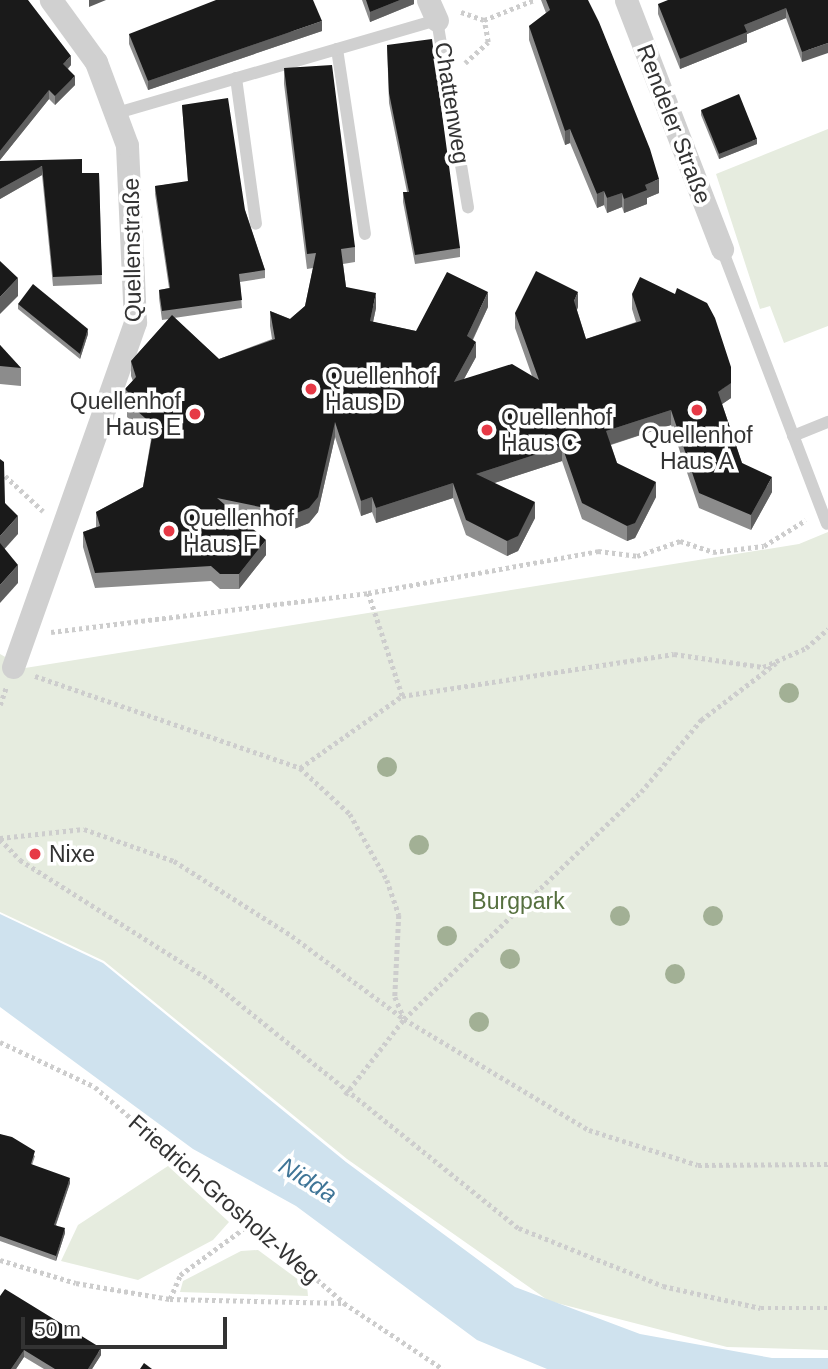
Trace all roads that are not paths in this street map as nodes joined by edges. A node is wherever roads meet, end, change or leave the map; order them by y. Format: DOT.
graph roads {
  1 [pos="51,0"];
  2 [pos="626,0"];
  3 [pos="432,10"];
  4 [pos="337,49"];
  5 [pos="236,78"];
  6 [pos="117,113"];
  7 [pos="468,207"];
  8 [pos="256,224"];
  9 [pos="365,234"];
  10 [pos="722,248"];
  11 [pos="828,422"];
  12 [pos="793,436"];
  13 [pos="827,524"];
  14 [pos="13,667"];
  1 -- 6 [label="street, Quellenstraße"];
  2 -- 10 [label="street, Rendeler Straße"];
  3 -- 4 [label="lane, Chattenweg"];
  3 -- 7 [label="lane, Chattenweg"];
  4 -- 5 [label="lane, Chattenweg"];
  4 -- 9 [label="lane"];
  5 -- 6 [label="lane, Chattenweg"];
  5 -- 8 [label="lane"];
  6 -- 14 [label="street, Quellenstraße"];
  10 -- 12 [label="lane"];
  11 -- 12 [label="lane"];
  12 -- 13 [label="lane"];
}
